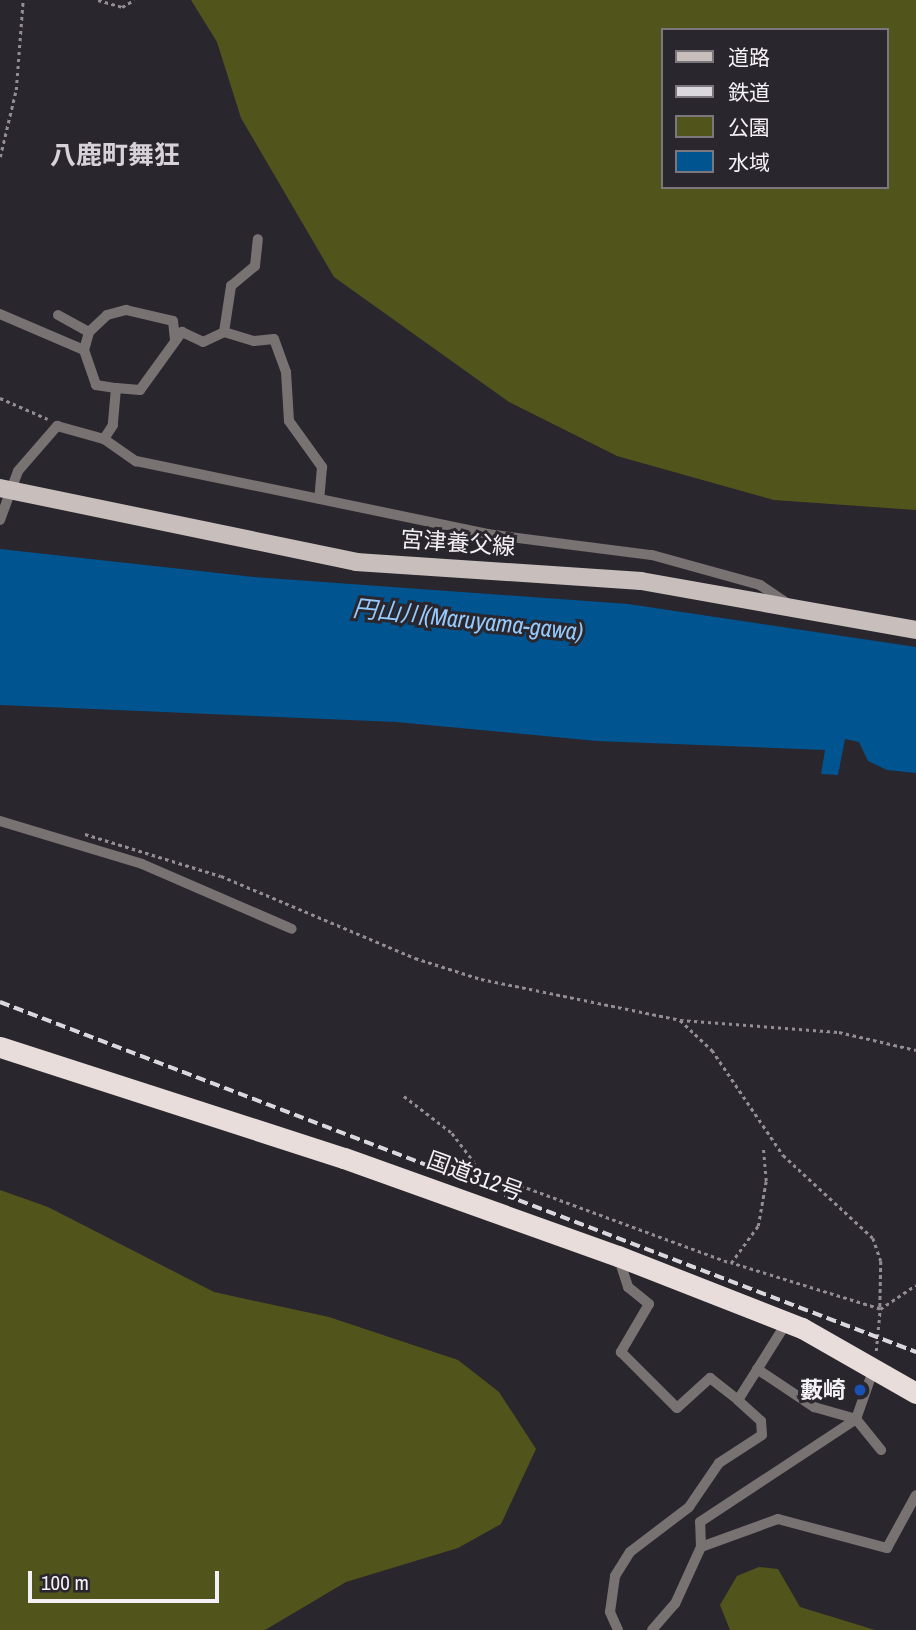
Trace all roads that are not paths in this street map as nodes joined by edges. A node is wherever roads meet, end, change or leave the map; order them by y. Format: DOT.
graph roads {
  1 [pos="258,239"];
  2 [pos="0,314"];
  3 [pos="58,315"];
  4 [pos="89,332"];
  5 [pos="224,332"];
  6 [pos="175,340"];
  7 [pos="84,350"];
  8 [pos="116,388"];
  9 [pos="104,439"];
  10 [pos="7,489"];
  11 [pos="319,499"];
  12 [pos="0,520"];
  13 [pos="793,609"];
  14 [pos="916,630"];
  15 [pos="0,821"];
  16 [pos="292,929"];
  17 [pos="0,1047"];
  18 [pos="618,1256"];
  19 [pos="788,1322"];
  20 [pos="874,1368"];
  21 [pos="757,1370"];
  22 [pos="916,1393"];
  23 [pos="738,1400"];
  24 [pos="856,1419"];
  25 [pos="881,1450"];
  26 [pos="916,1495"];
  27 [pos="701,1547"];
  28 [pos="618,1630"];
  29 [pos="652,1630"];
  1 -- 5 [label="street"];
  2 -- 7 [label="street"];
  3 -- 4 [label="street"];
  4 -- 6 [label="street"];
  4 -- 7 [label="street"];
  5 -- 6 [label="street"];
  5 -- 11 [label="street"];
  6 -- 8 [label="street"];
  7 -- 8 [label="street"];
  8 -- 9 [label="street"];
  9 -- 10 [label="street"];
  9 -- 11 [label="street"];
  10 -- 12 [label="street"];
  10 -- 13 [label="main road, 宮津養父線"];
  11 -- 13 [label="street"];
  13 -- 14 [label="main road, 宮津養父線"];
  15 -- 16 [label="street"];
  17 -- 18 [label="highway, 国道312号"];
  18 -- 19 [label="highway, 国道312号"];
  18 -- 23 [label="street"];
  19 -- 20 [label="highway, 国道312号"];
  19 -- 21 [label="street"];
  20 -- 22 [label="highway, 国道312号"];
  20 -- 24 [label="street"];
  21 -- 23 [label="street"];
  21 -- 24 [label="street"];
  23 -- 28 [label="street"];
  24 -- 25 [label="street"];
  24 -- 27 [label="street"];
  26 -- 27 [label="street"];
  27 -- 29 [label="street"];
}
